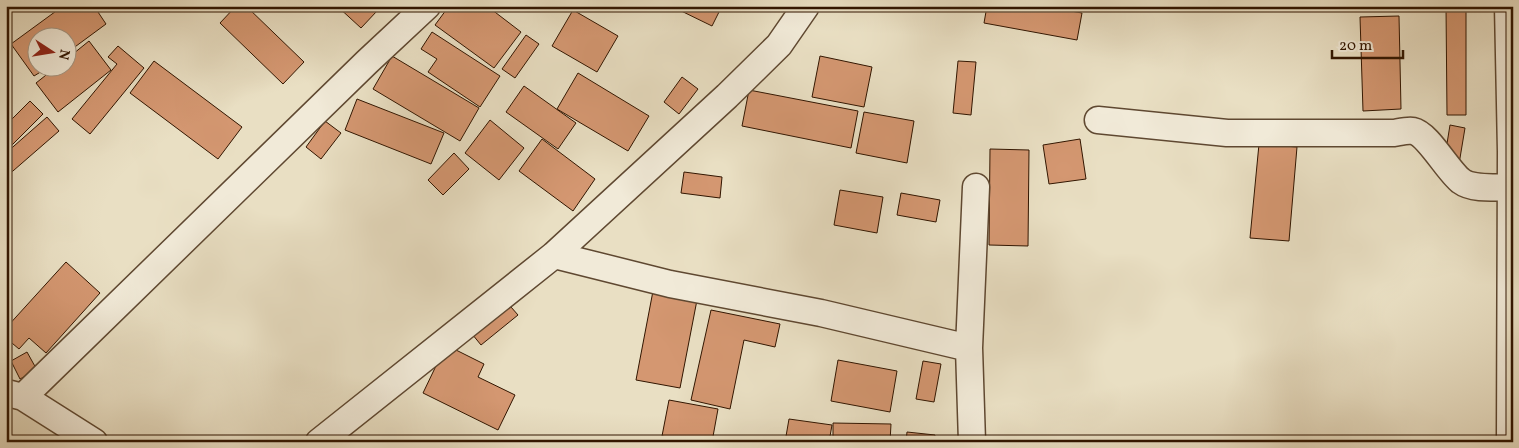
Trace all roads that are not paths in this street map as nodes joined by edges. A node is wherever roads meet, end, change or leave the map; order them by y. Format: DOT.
graph roads {
  1 [pos="427,6"];
  2 [pos="806,6"];
  3 [pos="1508,6"];
  4 [pos="1098,120"];
  5 [pos="1512,152"];
  6 [pos="976,187"];
  7 [pos="1511,187"];
  8 [pos="554,255"];
  9 [pos="970,348"];
  10 [pos="15,395"];
  11 [pos="94,442"];
  12 [pos="319,442"];
  13 [pos="972,442"];
  14 [pos="1510,442"];
  1 -- 10 [label="street"];
  2 -- 8 [label="street"];
  3 -- 5 [label="street"];
  4 -- 7 [label="street"];
  5 -- 7 [label="street"];
  6 -- 9 [label="street"];
  7 -- 14 [label="street"];
  8 -- 9 [label="street"];
  8 -- 12 [label="street"];
  9 -- 13 [label="street"];
  10 -- 11 [label="street"];
}
